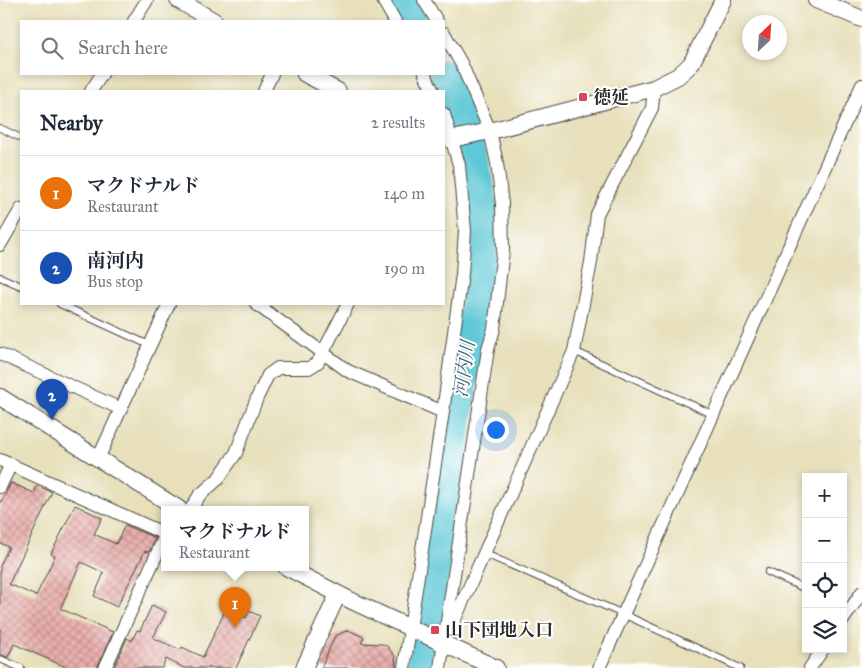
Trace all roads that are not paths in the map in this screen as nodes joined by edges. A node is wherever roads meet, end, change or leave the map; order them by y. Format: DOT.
graph roads {
  1 [pos="147,0"];
  2 [pos="178,0"];
  3 [pos="382,0"];
  4 [pos="424,0"];
  5 [pos="723,0"];
  6 [pos="816,0"];
  7 [pos="862,19"];
  8 [pos="135,20"];
  9 [pos="212,20"];
  10 [pos="394,20"];
  11 [pos="436,20"];
  12 [pos="445,35"];
  13 [pos="101,75"];
  14 [pos="272,75"];
  15 [pos="307,75"];
  16 [pos="425,75"];
  17 [pos="862,85"];
  18 [pos="654,88"];
  19 [pos="92,90"];
  20 [pos="264,90"];
  21 [pos="336,90"];
  22 [pos="433,90"];
  23 [pos="445,117"];
  24 [pos="0,128"];
  25 [pos="487,132"];
  26 [pos="20,138"];
  27 [pos="451,138"];
  28 [pos="20,211"];
  29 [pos="0,245"];
  30 [pos="0,276"];
  31 [pos="20,286"];
  32 [pos="62,305"];
  33 [pos="169,305"];
  34 [pos="257,305"];
  35 [pos="348,305"];
  36 [pos="149,345"];
  37 [pos="574,351"];
  38 [pos="0,354"];
  39 [pos="323,354"];
  40 [pos="0,396"];
  41 [pos="121,409"];
  42 [pos="443,412"];
  43 [pos="714,415"];
  44 [pos="98,459"];
  45 [pos="5,462"];
  46 [pos="0,488"];
  47 [pos="174,506"];
  48 [pos="193,506"];
  49 [pos="161,533"];
  50 [pos="161,544"];
  51 [pos="483,553"];
  52 [pos="294,571"];
  53 [pos="768,572"];
  54 [pos="802,587"];
  55 [pos="862,592"];
  56 [pos="338,594"];
  57 [pos="847,611"];
  58 [pos="623,614"];
  59 [pos="410,629"];
  60 [pos="442,643"];
  61 [pos="820,653"];
  62 [pos="0,659"];
  63 [pos="21,668"];
  64 [pos="104,668"];
  65 [pos="304,668"];
  66 [pos="404,668"];
  67 [pos="440,668"];
  68 [pos="496,668"];
  69 [pos="599,668"];
  70 [pos="740,668"];
  71 [pos="810,668"];
  1 -- 8 [label="street"];
  2 -- 9 [label="street"];
  3 -- 10 [label="street"];
  4 -- 11 [label="street"];
  5 -- 18 [label="street"];
  6 -- 7 [label="street"];
  12 -- 25 [label="street"];
  13 -- 19 [label="street"];
  14 -- 20 [label="street"];
  15 -- 21 [label="street"];
  16 -- 22 [label="street"];
  17 -- 43 [label="street"];
  18 -- 25 [label="street"];
  18 -- 37 [label="street"];
  23 -- 27 [label="street"];
  24 -- 26 [label="lane"];
  25 -- 27 [label="street"];
  25 -- 60 [label="street"];
  27 -- 42 [label="street"];
  28 -- 29 [label="street"];
  30 -- 31 [label="lane"];
  32 -- 36 [label="lane"];
  33 -- 36 [label="street"];
  34 -- 39 [label="street"];
  35 -- 39 [label="street"];
  36 -- 41 [label="street"];
  37 -- 43 [label="lane"];
  37 -- 51 [label="street"];
  38 -- 41 [label="street"];
  39 -- 42 [label="street"];
  39 -- 48 [label="street"];
  40 -- 44 [label="street"];
  41 -- 44 [label="street"];
  42 -- 59 [label="street"];
  43 -- 58 [label="street"];
  44 -- 47 [label="street"];
  45 -- 46 [label="street"];
  45 -- 49 [label="street"];
  50 -- 64 [label="street"];
  51 -- 58 [label="lane"];
  51 -- 60 [label="street"];
  52 -- 56 [label="street"];
  53 -- 54 [label="lane"];
  55 -- 57 [label="street"];
  56 -- 59 [label="street"];
  56 -- 65 [label="street"];
  58 -- 69 [label="street"];
  58 -- 70 [label="lane"];
  59 -- 60 [label="street"];
  59 -- 66 [label="street"];
  60 -- 67 [label="street"];
  60 -- 68 [label="street"];
  61 -- 71 [label="street"];
  62 -- 63 [label="lane"];
}
